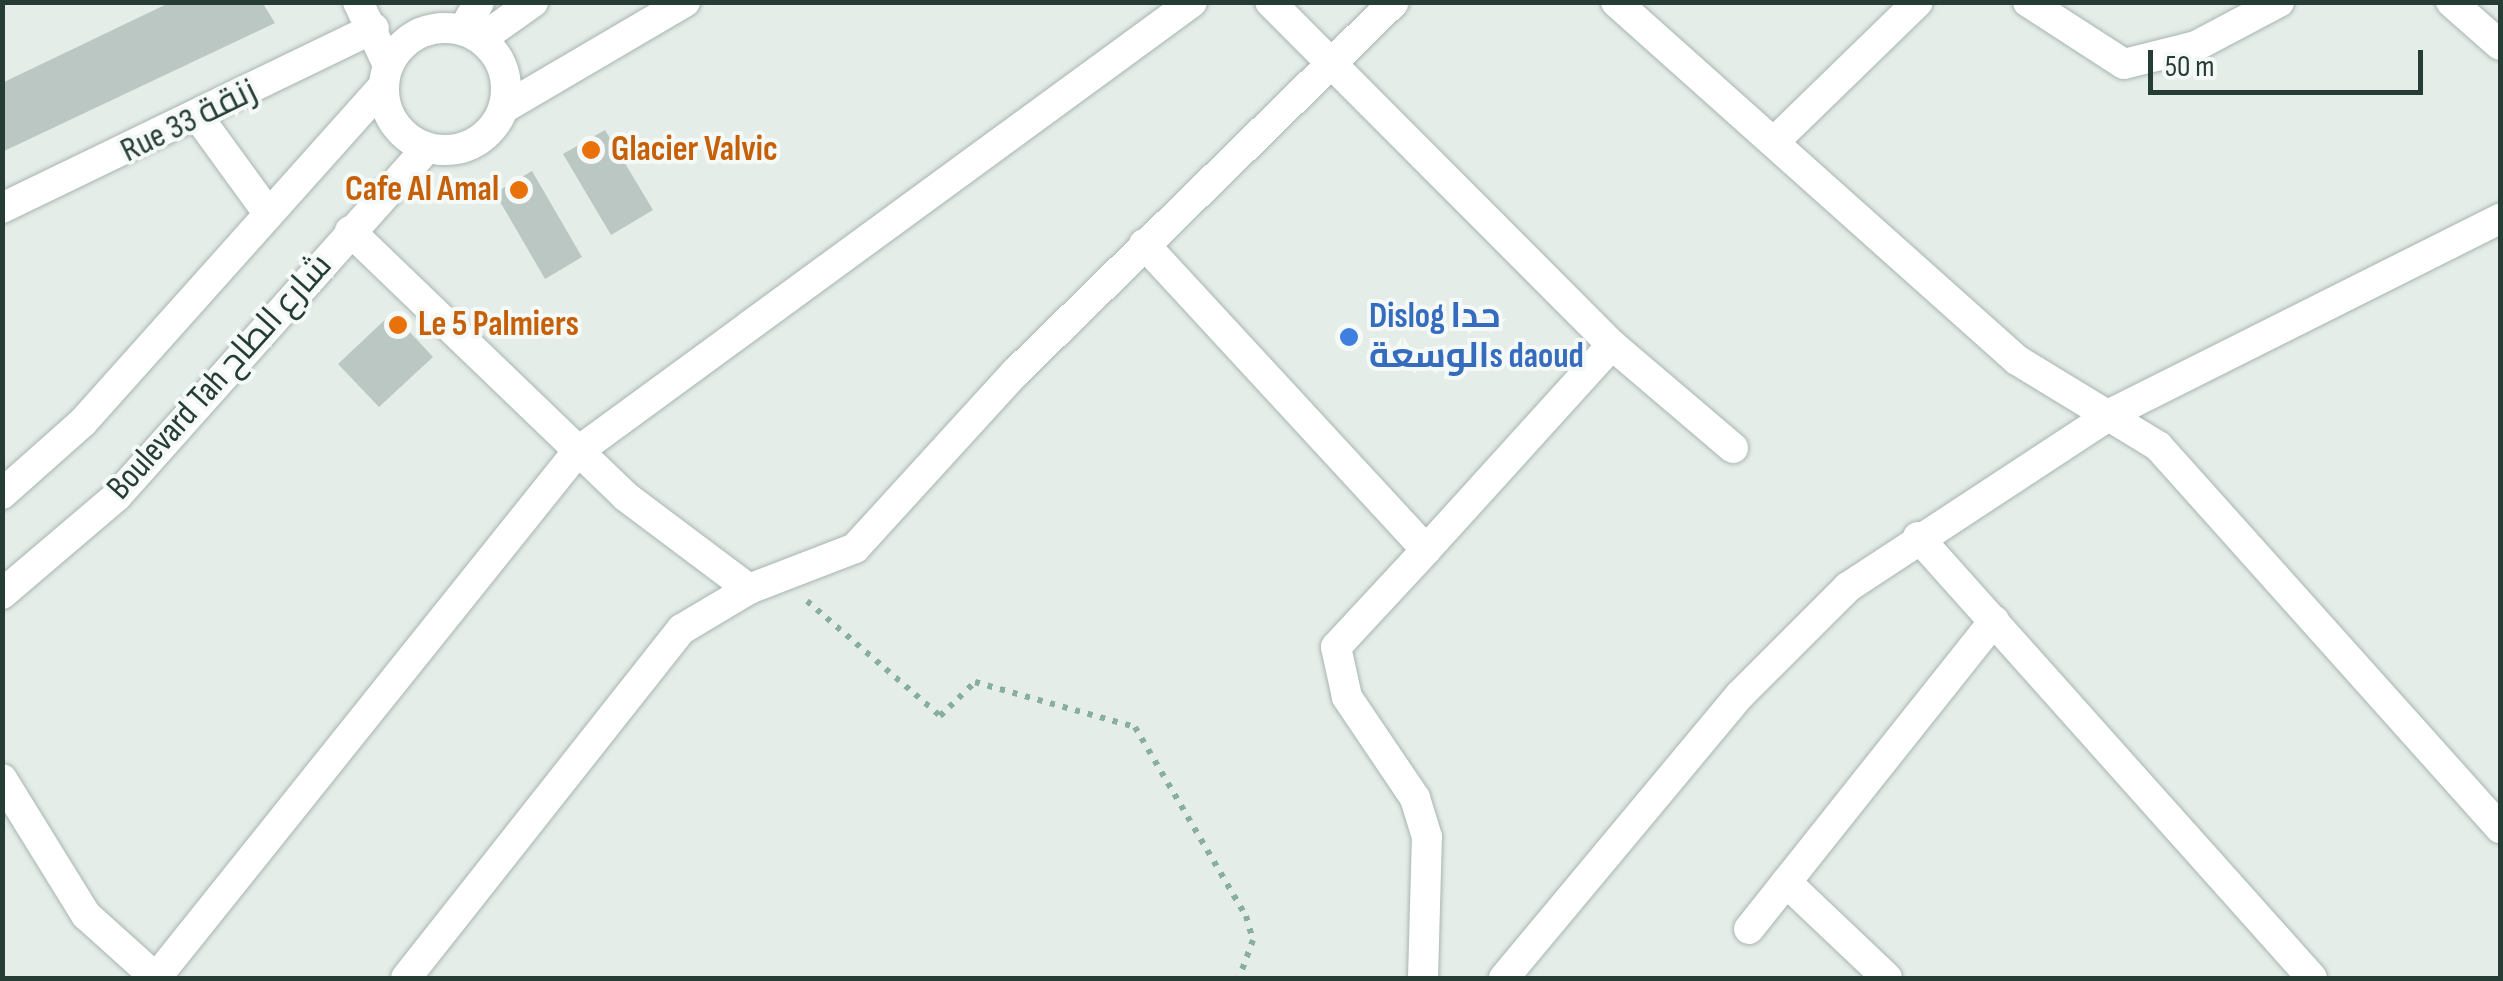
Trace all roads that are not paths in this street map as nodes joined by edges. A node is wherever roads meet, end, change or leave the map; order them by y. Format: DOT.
graph roads {
  1 [pos="479,2"];
  2 [pos="533,2"];
  3 [pos="684,2"];
  4 [pos="1192,2"];
  5 [pos="1270,2"];
  6 [pos="1394,2"];
  7 [pos="1616,2"];
  8 [pos="1918,2"];
  9 [pos="2028,2"];
  10 [pos="2279,2"];
  11 [pos="2452,2"];
  12 [pos="366,15"];
  13 [pos="455,25"];
  14 [pos="2500,46"];
  15 [pos="1330,62"];
  16 [pos="385,76"];
  17 [pos="504,108"];
  18 [pos="199,118"];
  19 [pos="1776,141"];
  20 [pos="426,148"];
  21 [pos="2,208"];
  22 [pos="268,212"];
  23 [pos="2500,219"];
  24 [pos="350,231"];
  25 [pos="1144,244"];
  26 [pos="1612,345"];
  27 [pos="2114,412"];
  28 [pos="1733,448"];
  29 [pos="577,452"];
  30 [pos="2,494"];
  31 [pos="1918,537"];
  32 [pos="1426,550"];
  33 [pos="749,589"];
  34 [pos="2,594"];
  35 [pos="1994,621"];
  36 [pos="2,779"];
  37 [pos="2500,828"];
  38 [pos="1786,882"];
  39 [pos="1749,929"];
  40 [pos="156,978"];
  41 [pos="406,978"];
  42 [pos="1423,978"];
  43 [pos="1504,978"];
  44 [pos="1887,978"];
  45 [pos="2312,978"];
  1 -- 13 [label="street"];
  2 -- 13 [label="street"];
  3 -- 17 [label="street"];
  4 -- 29 [label="street"];
  5 -- 15 [label="street"];
  6 -- 15 [label="street"];
  7 -- 19 [label="street"];
  8 -- 19 [label="street"];
  9 -- 10 [label="street"];
  11 -- 14 [label="street"];
  12 -- 16 [label="street"];
  12 -- 18 [label="street, Rue 33 زنقة"];
  13 -- 16 [label="street"];
  13 -- 17 [label="street"];
  15 -- 25 [label="street"];
  15 -- 26 [label="street"];
  16 -- 20 [label="street"];
  16 -- 22 [label="street, Boulevard Tah شارع الطاح"];
  17 -- 20 [label="street"];
  18 -- 21 [label="street, Rue 33 زنقة"];
  18 -- 22 [label="street"];
  19 -- 27 [label="street"];
  20 -- 24 [label="street, Boulevard Tah شارع الطاح"];
  22 -- 30 [label="street, Boulevard Tah شارع الطاح"];
  23 -- 27 [label="street"];
  24 -- 29 [label="street"];
  24 -- 34 [label="street, Boulevard Tah شارع الطاح"];
  25 -- 32 [label="street"];
  25 -- 33 [label="street"];
  26 -- 28 [label="street"];
  26 -- 32 [label="street"];
  27 -- 31 [label="street"];
  27 -- 37 [label="street"];
  29 -- 33 [label="street"];
  29 -- 40 [label="street"];
  31 -- 35 [label="street"];
  31 -- 43 [label="street"];
  32 -- 42 [label="street"];
  33 -- 41 [label="street"];
  35 -- 38 [label="street"];
  35 -- 45 [label="street"];
  36 -- 40 [label="street"];
  38 -- 39 [label="street"];
  38 -- 44 [label="street"];
}
